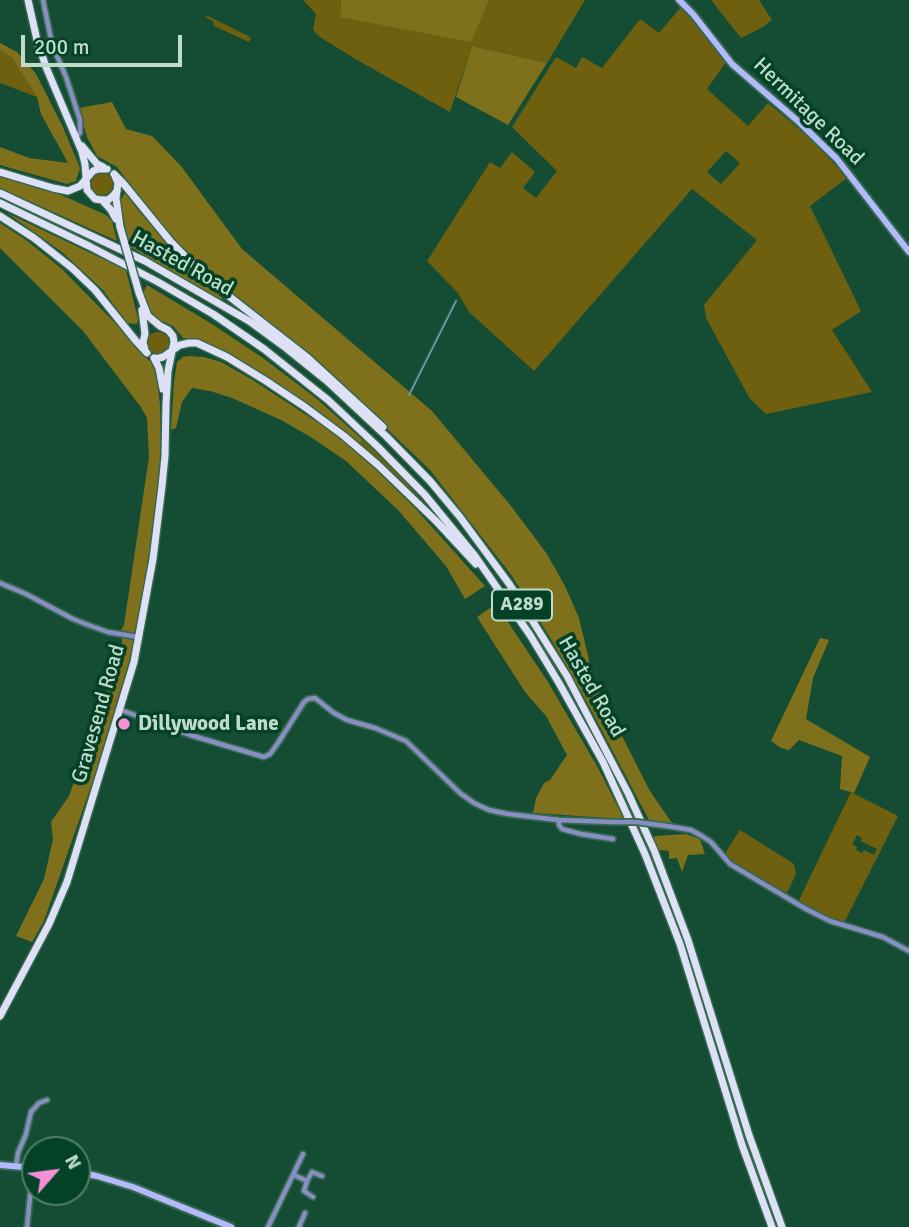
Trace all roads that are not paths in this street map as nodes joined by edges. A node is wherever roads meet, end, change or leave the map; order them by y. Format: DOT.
graph roads {
  1 [pos="28,0"];
  2 [pos="43,0"];
  3 [pos="680,0"];
  4 [pos="77,139"];
  5 [pos="0,172"];
  6 [pos="110,172"];
  7 [pos="87,179"];
  8 [pos="117,191"];
  9 [pos="0,193"];
  10 [pos="102,200"];
  11 [pos="0,204"];
  12 [pos="0,216"];
  13 [pos="120,227"];
  14 [pos="909,252"];
  15 [pos="139,293"];
  16 [pos="160,326"];
  17 [pos="145,334"];
  18 [pos="172,350"];
  19 [pos="147,353"];
  20 [pos="155,359"];
  21 [pos="166,404"];
  22 [pos="460,517"];
  23 [pos="0,583"];
  24 [pos="498,587"];
  25 [pos="139,637"];
  26 [pos="121,710"];
  27 [pos="559,820"];
  28 [pos="613,839"];
  29 [pos="909,951"];
  30 [pos="0,1016"];
  31 [pos="34,1096"];
  32 [pos="47,1100"];
  33 [pos="39,1103"];
  34 [pos="303,1154"];
  35 [pos="0,1165"];
  36 [pos="16,1166"];
  37 [pos="21,1167"];
  38 [pos="320,1173"];
  39 [pos="294,1175"];
  40 [pos="91,1176"];
  41 [pos="307,1181"];
  42 [pos="310,1196"];
  43 [pos="29,1206"];
  44 [pos="305,1213"];
  45 [pos="27,1227"];
  46 [pos="231,1227"];
  47 [pos="268,1227"];
  48 [pos="299,1227"];
  49 [pos="772,1227"];
  50 [pos="782,1227"];
  1 -- 4 [label="main road"];
  2 -- 4 [label="street"];
  3 -- 14 [label="street, Hermitage Road"];
  4 -- 6 [label="main road"];
  4 -- 7 [label="main road"];
  5 -- 7 [label="main road"];
  6 -- 7 [label="main road"];
  6 -- 8 [label="main road"];
  6 -- 22 [label="main road, A289"];
  7 -- 10 [label="main road"];
  8 -- 10 [label="main road"];
  8 -- 13 [label="main road"];
  9 -- 22 [label="main road, Hasted Road / A289"];
  10 -- 13 [label="main road"];
  11 -- 24 [label="main road, Hasted Road / A289"];
  12 -- 19 [label="main road"];
  13 -- 15 [label="main road, bridge"];
  15 -- 16 [label="main road"];
  15 -- 17 [label="main road"];
  16 -- 17 [label="main road"];
  16 -- 18 [label="main road"];
  17 -- 19 [label="main road"];
  18 -- 20 [label="main road"];
  18 -- 21 [label="main road, Gravesend Road"];
  18 -- 24 [label="main road, A289"];
  19 -- 20 [label="main road"];
  20 -- 21 [label="main road, Gravesend Road"];
  21 -- 25 [label="main road, Gravesend Road"];
  22 -- 50 [label="main road, Hasted Road / A289"];
  23 -- 25 [label="street"];
  24 -- 49 [label="main road, Hasted Road / A289"];
  25 -- 26 [label="main road, Gravesend Road"];
  26 -- 27 [label="street"];
  26 -- 30 [label="main road, Gravesend Road"];
  27 -- 28 [label="street"];
  27 -- 29 [label="street, bridge"];
  31 -- 33 [label="street"];
  32 -- 33 [label="street"];
  33 -- 36 [label="street"];
  34 -- 39 [label="street"];
  35 -- 36 [label="street"];
  36 -- 37 [label="street"];
  38 -- 41 [label="street"];
  39 -- 41 [label="street"];
  39 -- 47 [label="street"];
  40 -- 46 [label="street"];
  41 -- 42 [label="street"];
  43 -- 45 [label="street"];
  44 -- 48 [label="street"];
}
